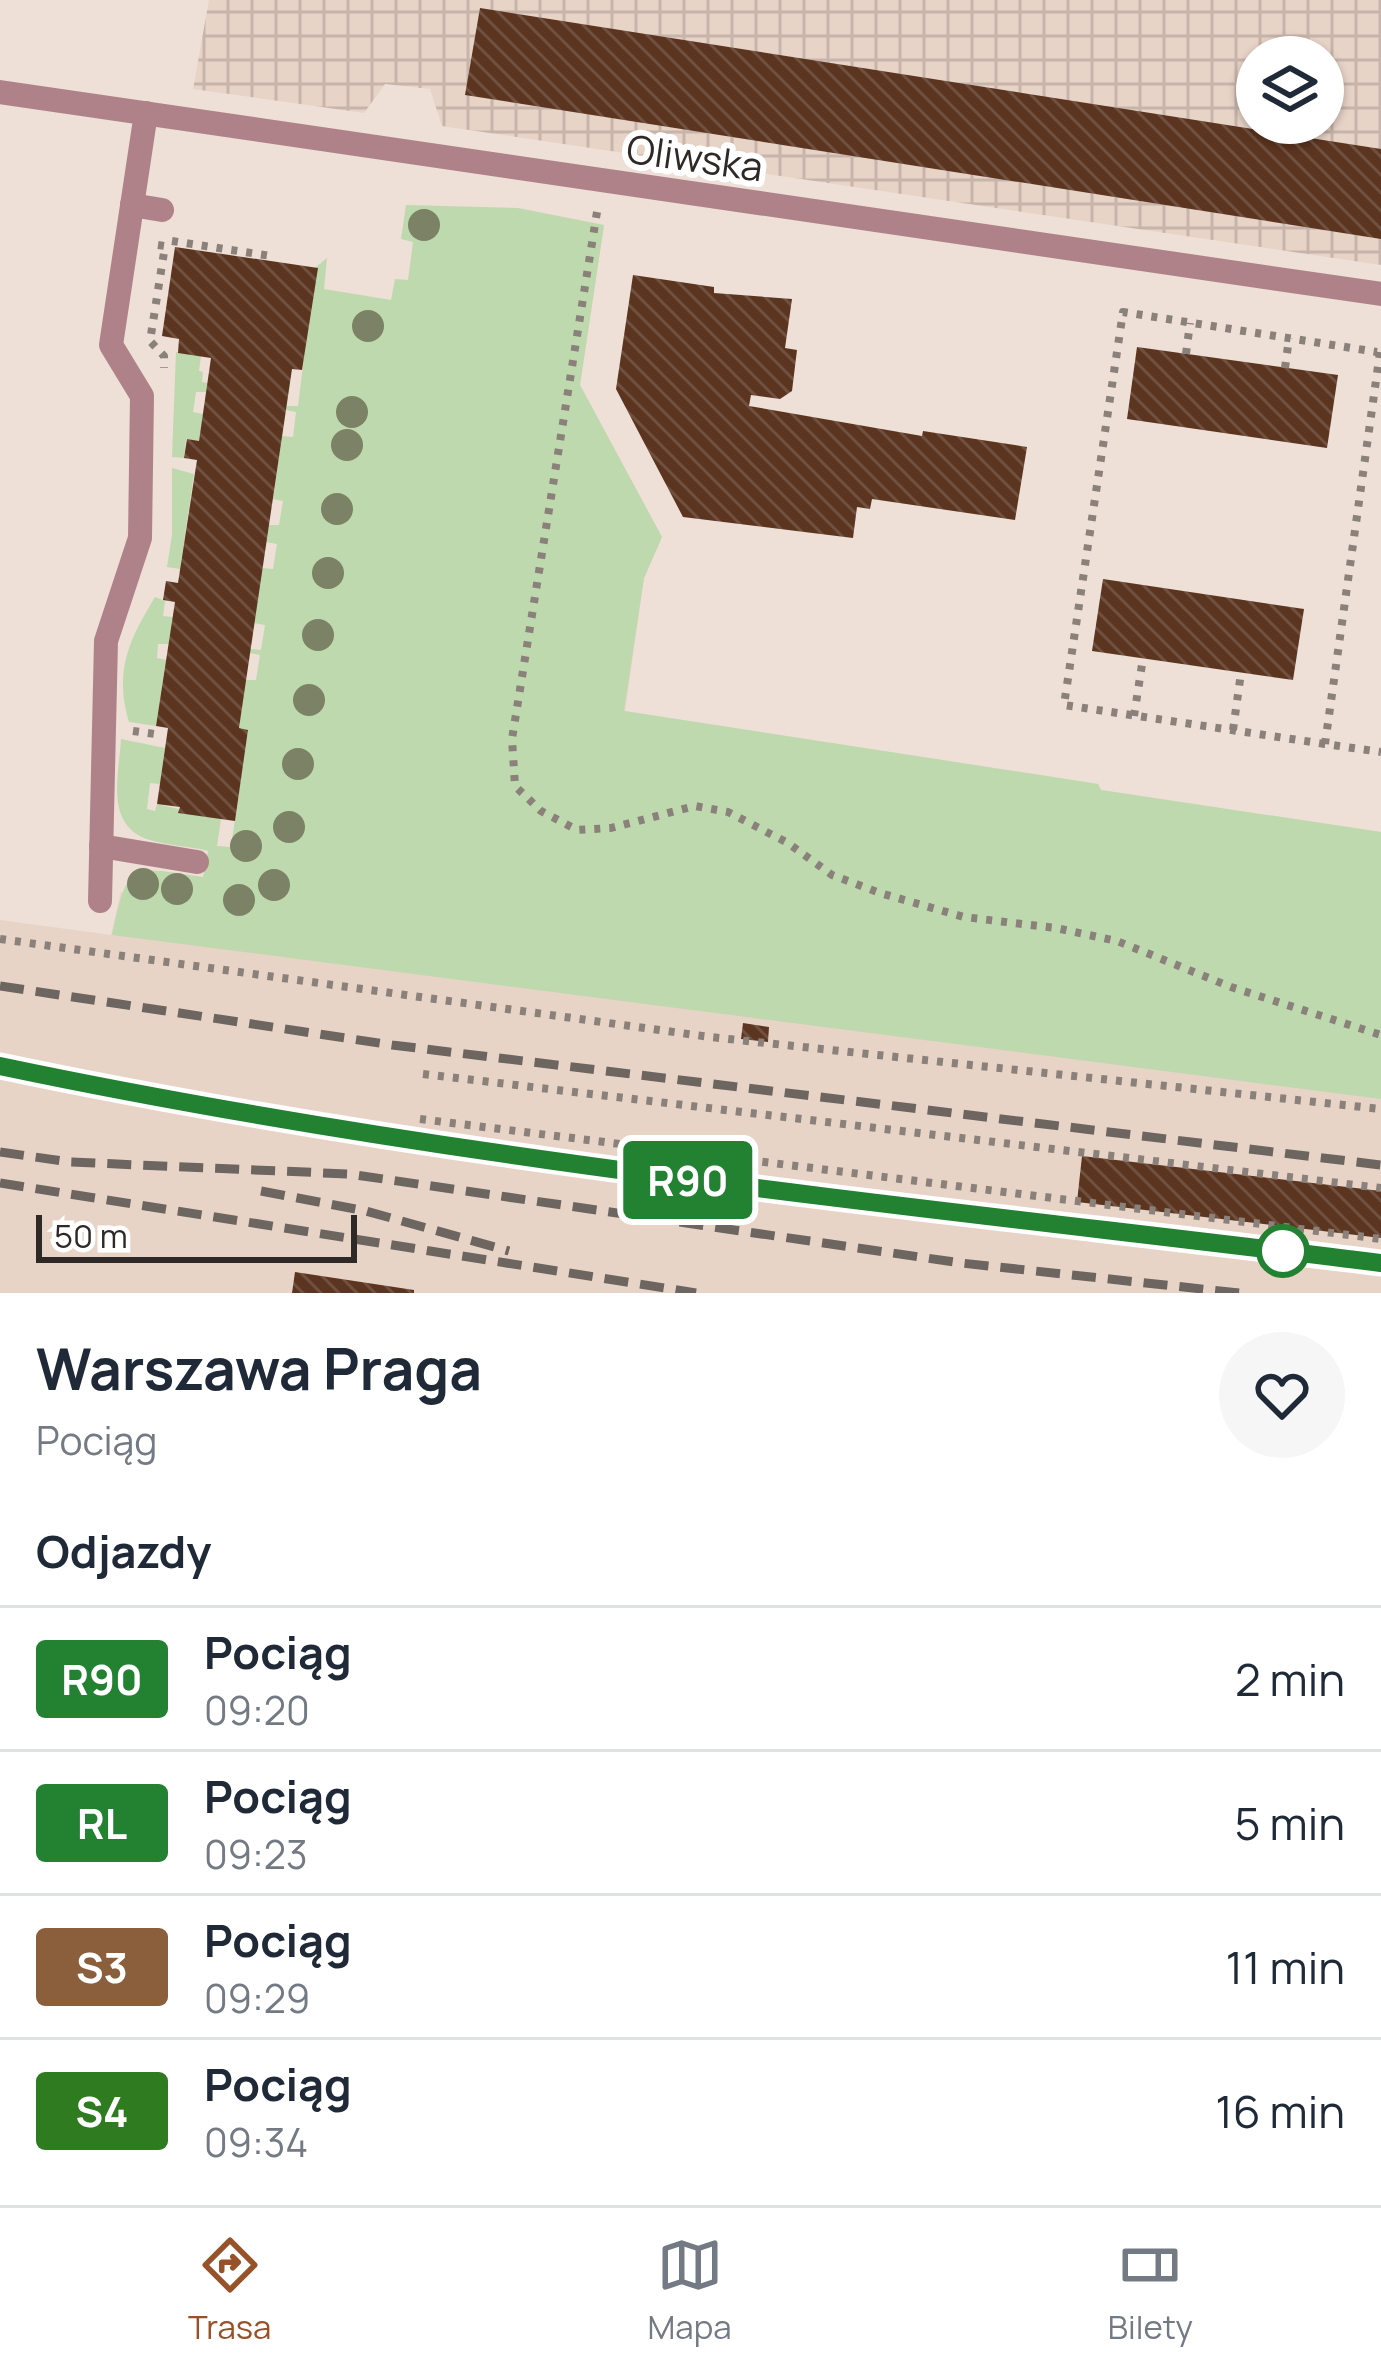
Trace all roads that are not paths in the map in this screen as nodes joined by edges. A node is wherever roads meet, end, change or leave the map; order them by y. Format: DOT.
graph roads {
  1 [pos="0,92"];
  2 [pos="146,113"];
  3 [pos="132,206"];
  4 [pos="161,210"];
  5 [pos="1381,294"];
  6 [pos="101,846"];
  7 [pos="196,862"];
  8 [pos="100,901"];
  1 -- 2 [label="street, Oliwska"];
  2 -- 3 [label="street"];
  2 -- 5 [label="street, Oliwska"];
  3 -- 4 [label="street"];
  3 -- 6 [label="street"];
  6 -- 7 [label="street"];
  6 -- 8 [label="street"];
}
